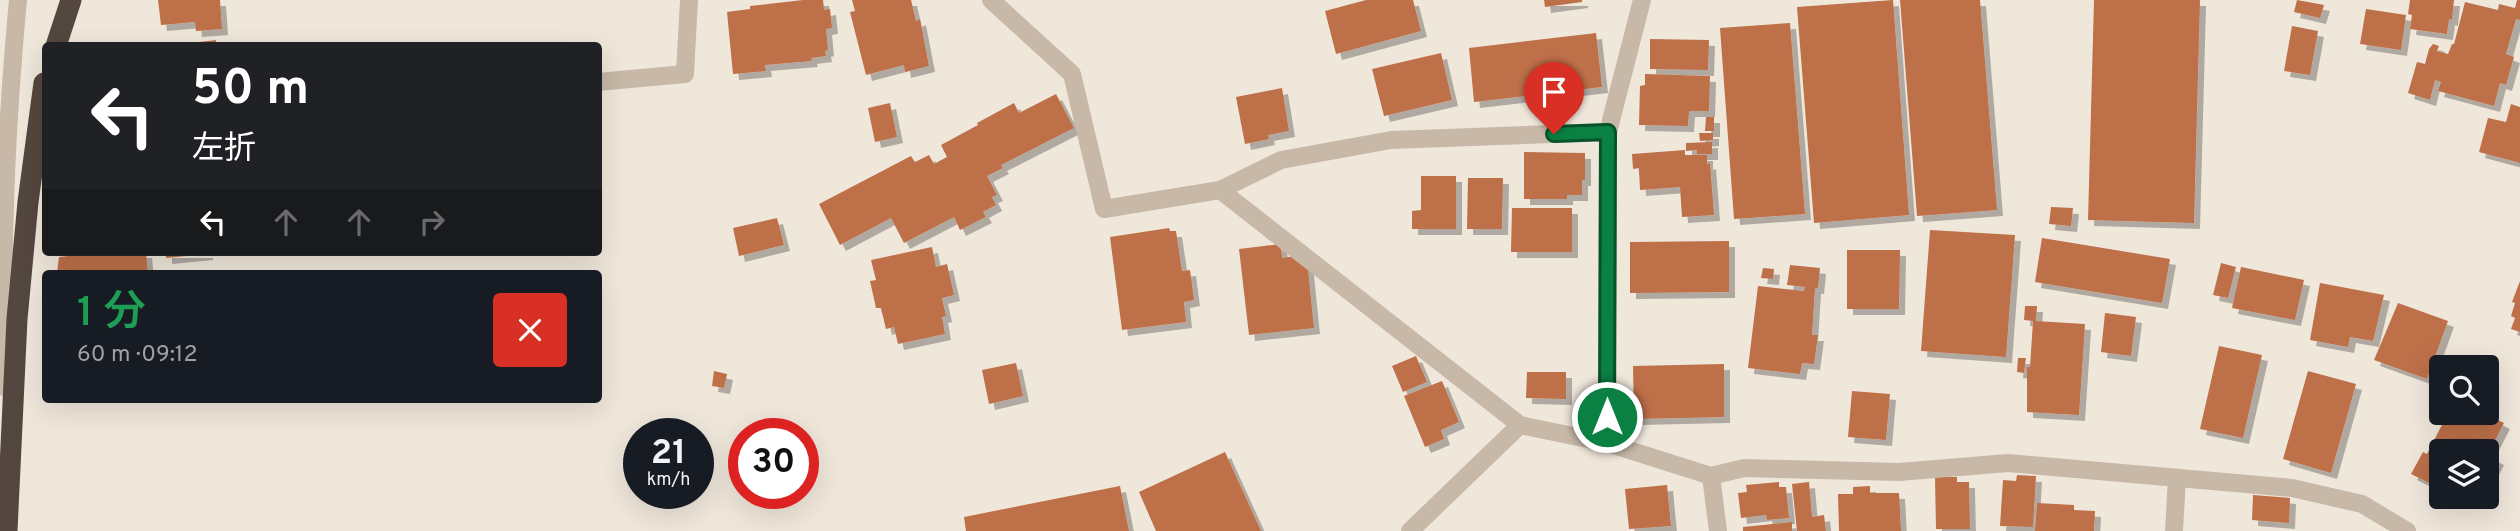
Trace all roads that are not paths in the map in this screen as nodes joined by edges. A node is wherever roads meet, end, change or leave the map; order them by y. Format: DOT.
graph roads {
  1 [pos="18,0"];
  2 [pos="55,0"];
  3 [pos="71,0"];
  4 [pos="689,0"];
  5 [pos="991,0"];
  6 [pos="1642,0"];
  7 [pos="50,42"];
  8 [pos="57,42"];
  9 [pos="602,82"];
  10 [pos="42,100"];
  11 [pos="1608,132"];
  12 [pos="42,134"];
  13 [pos="7,138"];
  14 [pos="1220,190"];
  15 [pos="1520,425"];
  16 [pos="1607,443"];
  17 [pos="1711,475"];
  18 [pos="2177,478"];
  19 [pos="7,531"];
  20 [pos="14,531"];
  21 [pos="1410,531"];
  22 [pos="1718,531"];
  23 [pos="2174,531"];
  24 [pos="2407,531"];
  1 -- 13 [label="street"];
  2 -- 7 [label="highway"];
  3 -- 8 [label="highway"];
  4 -- 9 [label="street"];
  5 -- 14 [label="street"];
  6 -- 11 [label="street"];
  10 -- 19 [label="highway, bridge"];
  11 -- 14 [label="street"];
  11 -- 16 [label="street"];
  12 -- 13 [label="street"];
  13 -- 20 [label="street"];
  14 -- 15 [label="street"];
  15 -- 16 [label="street"];
  15 -- 21 [label="street"];
  16 -- 17 [label="street"];
  17 -- 18 [label="street"];
  17 -- 22 [label="street"];
  18 -- 23 [label="street"];
  18 -- 24 [label="street"];
}
